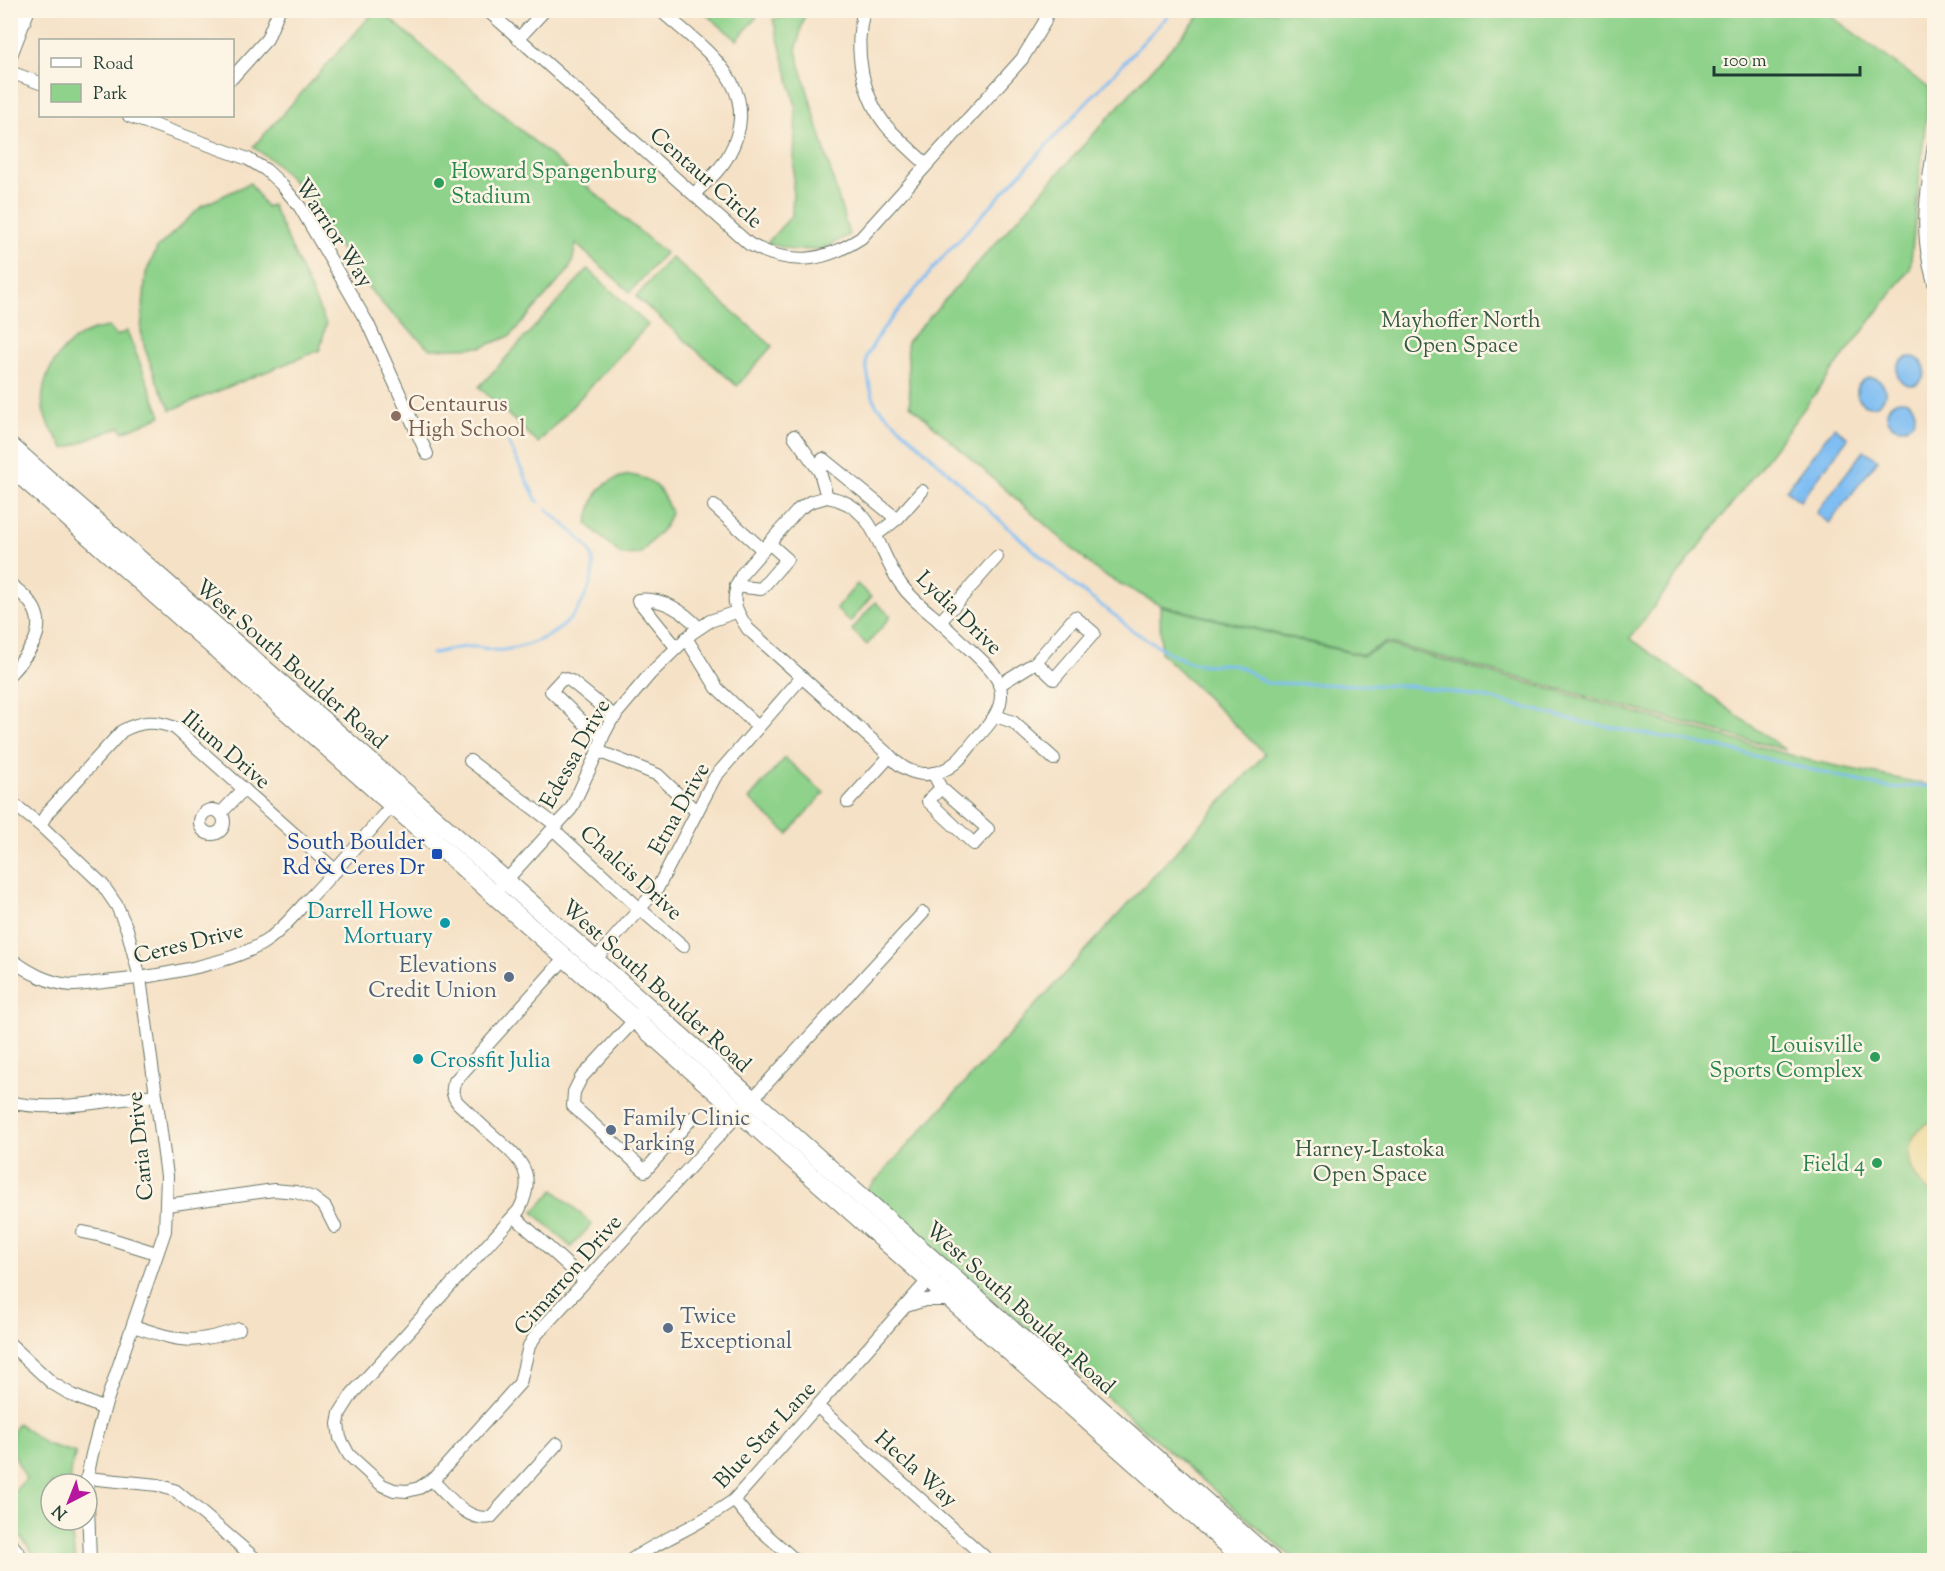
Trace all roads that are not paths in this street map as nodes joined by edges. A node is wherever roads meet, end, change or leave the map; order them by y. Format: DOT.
graph roads {
  1 [pos="27,10"];
  2 [pos="279,10"];
  3 [pos="487,10"];
  4 [pos="545,10"];
  5 [pos="660,10"];
  6 [pos="864,10"];
  7 [pos="1048,10"];
  8 [pos="518,39"];
  9 [pos="10,54"];
  10 [pos="10,72"];
  11 [pos="234,76"];
  12 [pos="39,83"];
  13 [pos="132,117"];
  14 [pos="1935,145"];
  15 [pos="926,164"];
  16 [pos="694,194"];
  17 [pos="1935,283"];
  18 [pos="794,436"];
  19 [pos="10,446"];
  20 [pos="427,454"];
  21 [pos="10,466"];
  22 [pos="820,472"];
  23 [pos="922,491"];
  24 [pos="827,497"];
  25 [pos="714,506"];
  26 [pos="897,519"];
  27 [pos="876,536"];
  28 [pos="766,546"];
  29 [pos="997,557"];
  30 [pos="10,584"];
  31 [pos="736,586"];
  32 [pos="736,612"];
  33 [pos="940,622"];
  34 [pos="692,633"];
  35 [pos="676,647"];
  36 [pos="1036,662"];
  37 [pos="10,674"];
  38 [pos="802,677"];
  39 [pos="999,685"];
  40 [pos="996,716"];
  41 [pos="615,717"];
  42 [pos="758,726"];
  43 [pos="603,736"];
  44 [pos="598,751"];
  45 [pos="890,756"];
  46 [pos="1054,759"];
  47 [pos="470,761"];
  48 [pos="933,773"];
  49 [pos="941,788"];
  50 [pos="244,789"];
  51 [pos="10,801"];
  52 [pos="848,801"];
  53 [pos="393,804"];
  54 [pos="697,812"];
  55 [pos="220,813"];
  56 [pos="40,825"];
  57 [pos="555,828"];
  58 [pos="336,871"];
  59 [pos="500,888"];
  60 [pos="640,909"];
  61 [pos="922,913"];
  62 [pos="683,946"];
  63 [pos="10,958"];
  64 [pos="565,958"];
  65 [pos="594,961"];
  66 [pos="140,978"];
  67 [pos="641,1013"];
  68 [pos="155,1095"];
  69 [pos="10,1102"];
  70 [pos="745,1107"];
  71 [pos="692,1118"];
  72 [pos="167,1205"];
  73 [pos="514,1216"];
  74 [pos="335,1227"];
  75 [pos="83,1232"];
  76 [pos="156,1253"];
  77 [pos="934,1273"];
  78 [pos="585,1281"];
  79 [pos="952,1300"];
  80 [pos="905,1307"];
  81 [pos="133,1326"];
  82 [pos="239,1329"];
  83 [pos="10,1344"];
  84 [pos="818,1407"];
  85 [pos="104,1409"];
  86 [pos="557,1444"];
  87 [pos="88,1472"];
  88 [pos="99,1479"];
  89 [pos="432,1480"];
  90 [pos="734,1500"];
  91 [pos="89,1532"];
  92 [pos="10,1542"];
  93 [pos="24,1560"];
  94 [pos="90,1560"];
  95 [pos="256,1560"];
  96 [pos="631,1560"];
  97 [pos="795,1560"];
  98 [pos="988,1560"];
  99 [pos="1245,1560"];
  100 [pos="1271,1560"];
  1 -- 9 [label="street"];
  2 -- 11 [label="street"];
  3 -- 8 [label="street, Centaur Circle"];
  4 -- 8 [label="street"];
  5 -- 16 [label="street"];
  6 -- 15 [label="street"];
  7 -- 15 [label="street, Centaur Circle"];
  8 -- 16 [label="street, Centaur Circle"];
  10 -- 12 [label="street"];
  13 -- 20 [label="street, Warrior Way"];
  14 -- 17 [label="street"];
  15 -- 16 [label="street, Centaur Circle"];
  18 -- 22 [label="street"];
  19 -- 59 [label="main road, West South Boulder Road"];
  21 -- 53 [label="main road, West South Boulder Road"];
  22 -- 24 [label="street"];
  22 -- 26 [label="street"];
  23 -- 26 [label="street"];
  24 -- 27 [label="street, Lydia Drive"];
  24 -- 28 [label="street"];
  25 -- 28 [label="street"];
  26 -- 27 [label="street"];
  27 -- 33 [label="street, Lydia Drive"];
  28 -- 31 [label="street"];
  28 -- 31 [label="street"];
  29 -- 33 [label="street"];
  30 -- 37 [label="street"];
  31 -- 32 [label="street"];
  32 -- 34 [label="street"];
  32 -- 38 [label="street"];
  33 -- 39 [label="street, Lydia Drive"];
  34 -- 35 [label="street, Edessa Drive"];
  34 -- 35 [label="street"];
  34 -- 42 [label="street"];
  35 -- 41 [label="street, Edessa Drive"];
  36 -- 36 [label="street"];
  36 -- 39 [label="street"];
  38 -- 42 [label="street, Etna Drive"];
  38 -- 45 [label="street"];
  39 -- 40 [label="street, Lydia Drive"];
  40 -- 46 [label="street"];
  40 -- 48 [label="street"];
  41 -- 43 [label="street, Edessa Drive"];
  41 -- 43 [label="street"];
  42 -- 54 [label="street, Etna Drive"];
  43 -- 44 [label="street, Edessa Drive"];
  44 -- 54 [label="street"];
  44 -- 57 [label="street, Edessa Drive"];
  45 -- 48 [label="street"];
  45 -- 52 [label="street"];
  47 -- 57 [label="street, Chalcis Drive"];
  48 -- 49 [label="street"];
  49 -- 49 [label="street"];
  50 -- 55 [label="street"];
  50 -- 56 [label="street, Ilium Drive"];
  50 -- 58 [label="street, Ilium Drive"];
  51 -- 56 [label="street, Caria Drive"];
  53 -- 58 [label="street, Ceres Drive"];
  53 -- 59 [label="main road, West South Boulder Road"];
  54 -- 60 [label="street, Etna Drive"];
  56 -- 66 [label="street, Caria Drive"];
  57 -- 59 [label="street, Edessa Drive"];
  57 -- 60 [label="street, Chalcis Drive"];
  58 -- 66 [label="street, Ceres Drive"];
  59 -- 64 [label="main road, West South Boulder Road"];
  59 -- 65 [label="main road, West South Boulder Road"];
  60 -- 62 [label="street, Chalcis Drive"];
  60 -- 65 [label="street, Etna Drive"];
  61 -- 70 [label="street, Cimarron Drive"];
  63 -- 66 [label="street, Ceres Drive"];
  64 -- 67 [label="main road, West South Boulder Road"];
  64 -- 73 [label="street, Cimarron Drive"];
  65 -- 67 [label="main road, West South Boulder Road"];
  66 -- 68 [label="street, Caria Drive"];
  67 -- 70 [label="main road, West South Boulder Road"];
  67 -- 71 [label="street"];
  68 -- 69 [label="street"];
  68 -- 72 [label="street, Caria Drive"];
  70 -- 77 [label="main road, West South Boulder Road"];
  70 -- 78 [label="street, Cimarron Drive"];
  72 -- 74 [label="street"];
  72 -- 76 [label="street, Caria Drive"];
  73 -- 78 [label="street"];
  73 -- 89 [label="street, Cimarron Drive"];
  75 -- 76 [label="street"];
  76 -- 81 [label="street, Caria Drive"];
  77 -- 79 [label="main road, West South Boulder Road"];
  77 -- 80 [label="street, Blue Star Lane"];
  77 -- 100 [label="main road, West South Boulder Road"];
  78 -- 89 [label="street, Cimarron Drive"];
  79 -- 80 [label="street"];
  79 -- 99 [label="main road, West South Boulder Road"];
  80 -- 84 [label="street, Blue Star Lane"];
  81 -- 82 [label="street"];
  81 -- 85 [label="street, Caria Drive"];
  83 -- 85 [label="street"];
  84 -- 90 [label="street, Blue Star Lane"];
  84 -- 98 [label="street, Hecla Way"];
  85 -- 87 [label="street, Caria Drive"];
  86 -- 89 [label="street"];
  88 -- 95 [label="street"];
  90 -- 96 [label="street, Blue Star Lane"];
  90 -- 97 [label="street"];
  91 -- 94 [label="street, Caria Drive"];
  92 -- 93 [label="street"];
}
